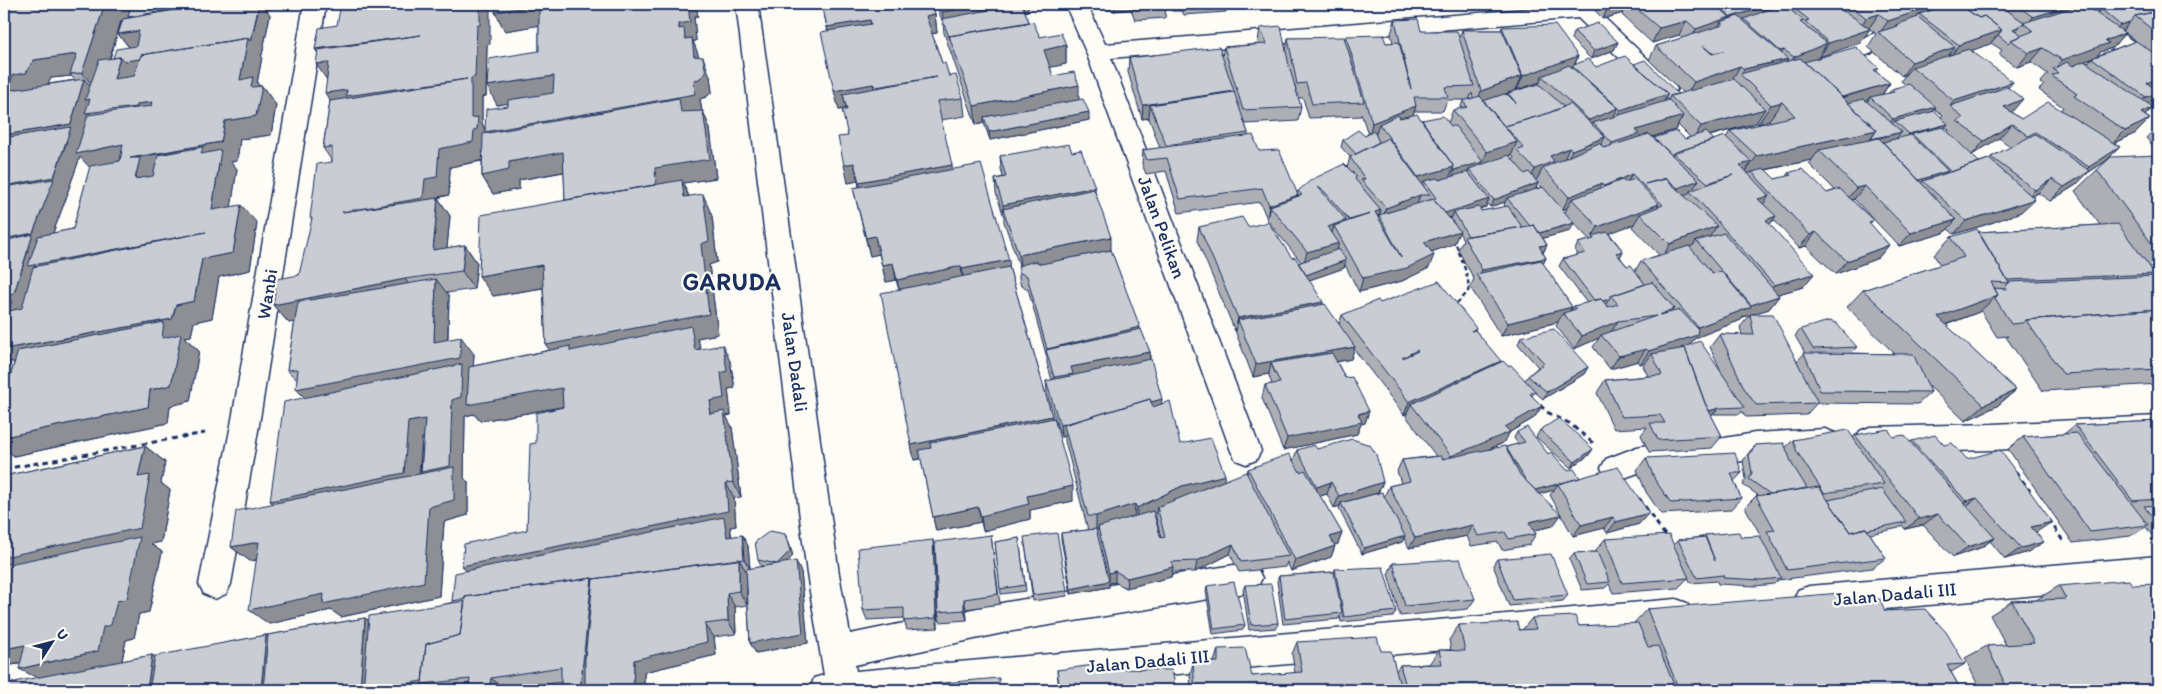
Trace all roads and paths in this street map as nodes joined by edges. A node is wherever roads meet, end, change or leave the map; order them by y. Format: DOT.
graph roads {
  1 [pos="315,4"];
  2 [pos="747,4"];
  3 [pos="1076,4"];
  4 [pos="2066,4"];
  5 [pos="1925,22"];
  6 [pos="1846,29"];
  7 [pos="1865,46"];
  8 [pos="1097,52"];
  9 [pos="1808,69"];
  10 [pos="2158,70"];
  11 [pos="1681,102"];
  12 [pos="1449,232"];
  13 [pos="1459,309"];
  14 [pos="1533,398"];
  15 [pos="245,426"];
  16 [pos="2158,428"];
  17 [pos="1992,437"];
  18 [pos="1246,451"];
  19 [pos="1616,468"];
  20 [pos="4,469"];
  21 [pos="2032,495"];
  22 [pos="2043,511"];
  23 [pos="1671,544"];
  24 [pos="2158,570"];
  25 [pos="2088,577"];
  26 [pos="1246,578"];
  27 [pos="215,584"];
  28 [pos="1778,604"];
  29 [pos="1709,611"];
  30 [pos="836,653"];
  31 [pos="837,689"];
  1 -- 15 [label="street, Wanbi"];
  2 -- 30 [label="street, Jalan Dadali"];
  3 -- 8 [label="street, Jalan Pelikan"];
  4 -- 10 [label="street"];
  5 -- 7 [label="street"];
  6 -- 7 [label="street"];
  7 -- 9 [label="street"];
  8 -- 11 [label="street"];
  8 -- 18 [label="street, Jalan Pelikan"];
  12 -- 13 [label="path"];
  14 -- 19 [label="path"];
  15 -- 20 [label="path"];
  15 -- 27 [label="street, Wanbi"];
  16 -- 17 [label="street"];
  17 -- 19 [label="street"];
  17 -- 21 [label="path"];
  19 -- 23 [label="path"];
  22 -- 25 [label="path"];
  24 -- 25 [label="street, Jalan Dadali III"];
  25 -- 28 [label="street, Jalan Dadali III"];
  26 -- 30 [label="street"];
  29 -- 31 [label="street, Jalan Dadali III"];
  30 -- 31 [label="street, Jalan Dadali"];
}
